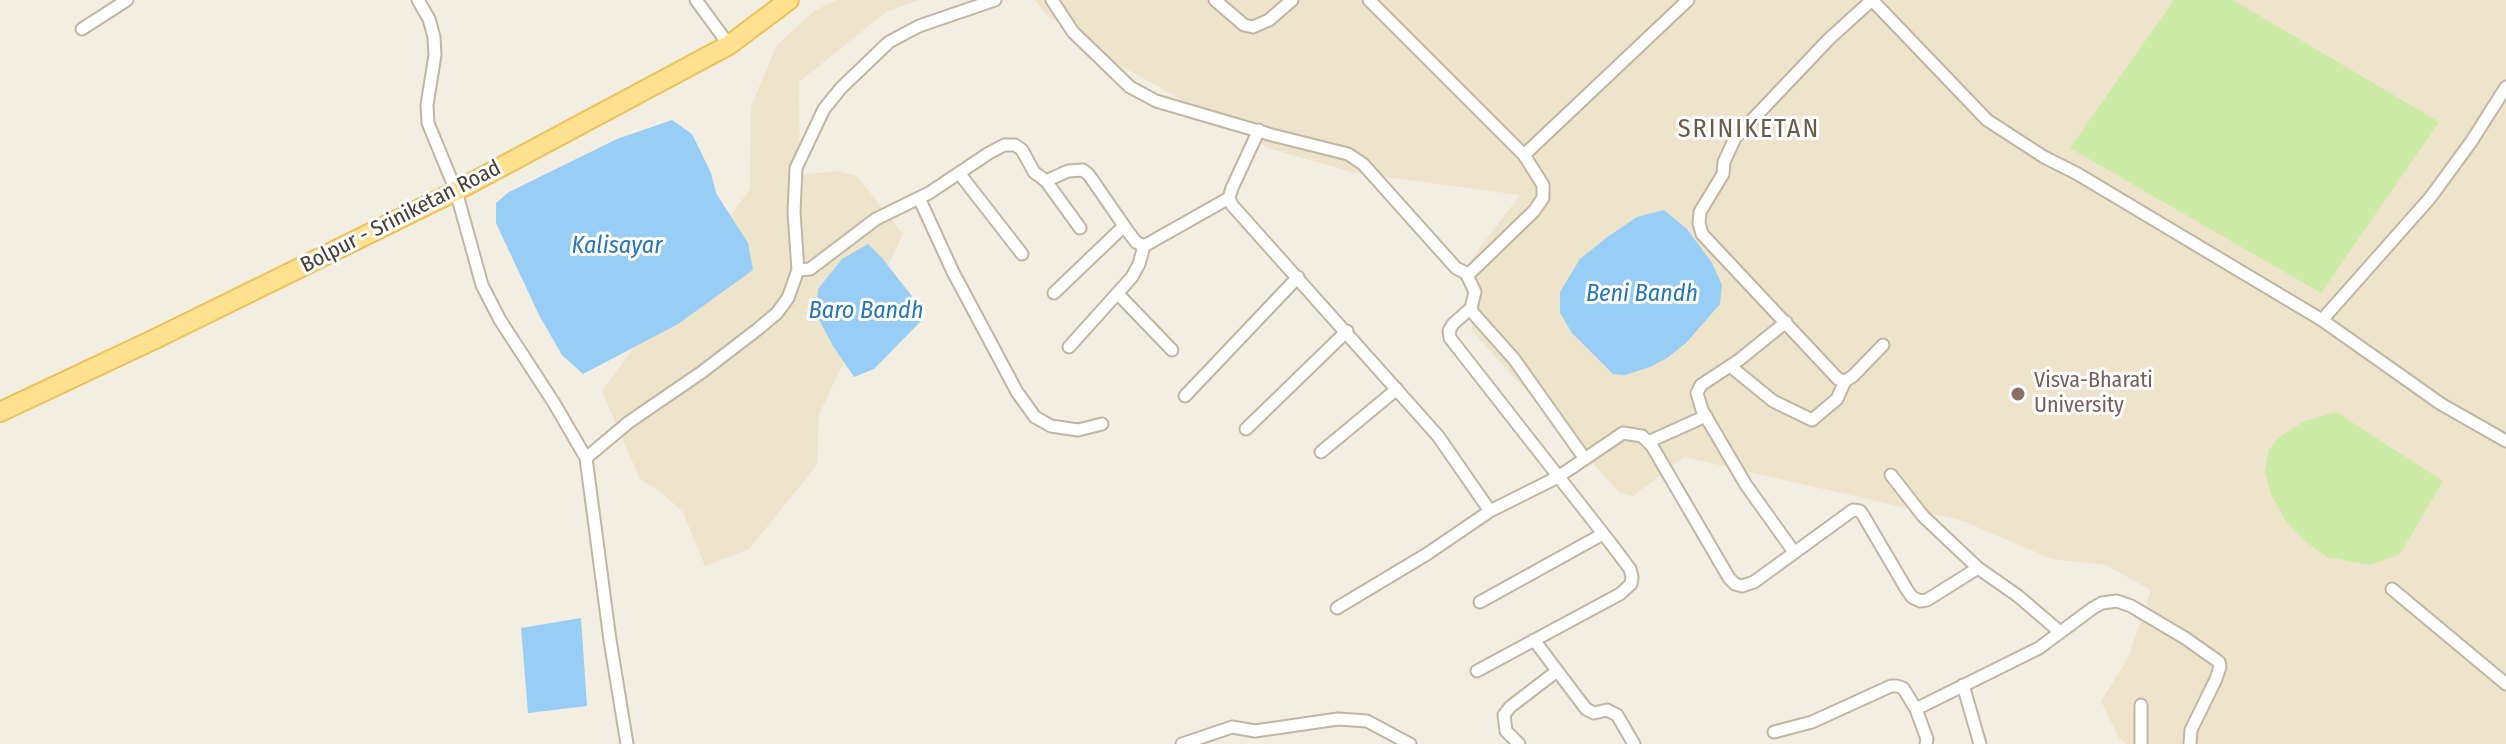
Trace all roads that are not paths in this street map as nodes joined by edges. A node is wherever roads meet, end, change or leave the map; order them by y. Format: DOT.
graph roads {
  1 [pos="127,0"];
  2 [pos="418,0"];
  3 [pos="696,0"];
  4 [pos="789,0"];
  5 [pos="995,0"];
  6 [pos="1052,0"];
  7 [pos="1215,0"];
  8 [pos="1292,0"];
  9 [pos="1369,0"];
  10 [pos="1688,0"];
  11 [pos="1872,0"];
  12 [pos="82,29"];
  13 [pos="729,45"];
  14 [pos="2506,87"];
  15 [pos="1259,130"];
  16 [pos="1524,155"];
  17 [pos="959,173"];
  18 [pos="1046,181"];
  19 [pos="456,191"];
  20 [pos="919,198"];
  21 [pos="1229,198"];
  22 [pos="1124,226"];
  23 [pos="1080,228"];
  24 [pos="1144,246"];
  25 [pos="1022,254"];
  26 [pos="798,270"];
  27 [pos="1466,273"];
  28 [pos="1298,277"];
  29 [pos="1054,293"];
  30 [pos="1118,294"];
  31 [pos="1471,308"];
  32 [pos="2322,320"];
  33 [pos="1786,322"];
  34 [pos="1347,331"];
  35 [pos="1883,345"];
  36 [pos="1069,347"];
  37 [pos="1172,350"];
  38 [pos="1730,366"];
  39 [pos="1845,381"];
  40 [pos="1397,389"];
  41 [pos="1185,396"];
  42 [pos="0,412"];
  43 [pos="1706,416"];
  44 [pos="1102,424"];
  45 [pos="1246,429"];
  46 [pos="2506,441"];
  47 [pos="1648,442"];
  48 [pos="1321,452"];
  49 [pos="586,458"];
  50 [pos="1585,459"];
  51 [pos="1891,475"];
  52 [pos="1558,477"];
  53 [pos="1490,511"];
  54 [pos="1603,534"];
  55 [pos="1794,552"];
  56 [pos="1978,568"];
  57 [pos="2392,589"];
  58 [pos="1480,602"];
  59 [pos="1337,608"];
  60 [pos="2060,632"];
  61 [pos="1534,640"];
  62 [pos="1477,671"];
  63 [pos="1557,671"];
  64 [pos="2506,684"];
  65 [pos="1963,685"];
  66 [pos="2141,705"];
  67 [pos="1916,709"];
  68 [pos="1774,732"];
  69 [pos="627,744"];
  70 [pos="1182,744"];
  71 [pos="1410,744"];
  72 [pos="1519,744"];
  73 [pos="1634,744"];
  74 [pos="1926,744"];
  75 [pos="1980,744"];
  76 [pos="2141,744"];
  77 [pos="2190,744"];
  1 -- 12 [label="street"];
  2 -- 19 [label="street"];
  3 -- 13 [label="street"];
  4 -- 13 [label="main road, Bolpur - Sriniketan Road"];
  5 -- 26 [label="street"];
  6 -- 15 [label="street"];
  7 -- 8 [label="street"];
  9 -- 16 [label="street"];
  10 -- 16 [label="street"];
  11 -- 32 [label="street"];
  11 -- 33 [label="street"];
  13 -- 19 [label="main road, Bolpur - Sriniketan Road"];
  14 -- 32 [label="street"];
  15 -- 21 [label="street"];
  15 -- 27 [label="street"];
  16 -- 27 [label="street"];
  17 -- 18 [label="street"];
  17 -- 20 [label="street"];
  17 -- 25 [label="street"];
  18 -- 22 [label="street"];
  18 -- 23 [label="street"];
  19 -- 42 [label="main road, Bolpur - Sriniketan Road"];
  19 -- 49 [label="street"];
  20 -- 26 [label="street"];
  20 -- 44 [label="street"];
  21 -- 24 [label="street"];
  21 -- 28 [label="street"];
  22 -- 24 [label="street"];
  22 -- 29 [label="street"];
  24 -- 30 [label="street"];
  26 -- 49 [label="street"];
  27 -- 31 [label="street"];
  28 -- 34 [label="street"];
  28 -- 41 [label="street"];
  30 -- 36 [label="street"];
  30 -- 37 [label="street"];
  31 -- 50 [label="street"];
  31 -- 52 [label="street"];
  32 -- 46 [label="street"];
  33 -- 38 [label="street"];
  33 -- 39 [label="street"];
  34 -- 40 [label="street"];
  34 -- 45 [label="street"];
  35 -- 39 [label="street"];
  38 -- 39 [label="street"];
  38 -- 43 [label="street"];
  40 -- 48 [label="street"];
  40 -- 53 [label="street"];
  43 -- 47 [label="street"];
  43 -- 55 [label="street"];
  47 -- 50 [label="street"];
  47 -- 55 [label="street"];
  49 -- 69 [label="street"];
  50 -- 52 [label="street"];
  51 -- 56 [label="street"];
  52 -- 53 [label="street"];
  52 -- 54 [label="street"];
  53 -- 59 [label="street"];
  54 -- 58 [label="street"];
  54 -- 61 [label="street"];
  55 -- 56 [label="street"];
  56 -- 60 [label="street"];
  57 -- 64 [label="street"];
  60 -- 65 [label="street"];
  60 -- 77 [label="street"];
  61 -- 62 [label="street"];
  61 -- 63 [label="street"];
  63 -- 72 [label="street"];
  63 -- 73 [label="street"];
  65 -- 67 [label="street"];
  65 -- 75 [label="street"];
  66 -- 76 [label="street"];
  67 -- 68 [label="street"];
  67 -- 74 [label="street"];
  70 -- 71 [label="street"];
}
